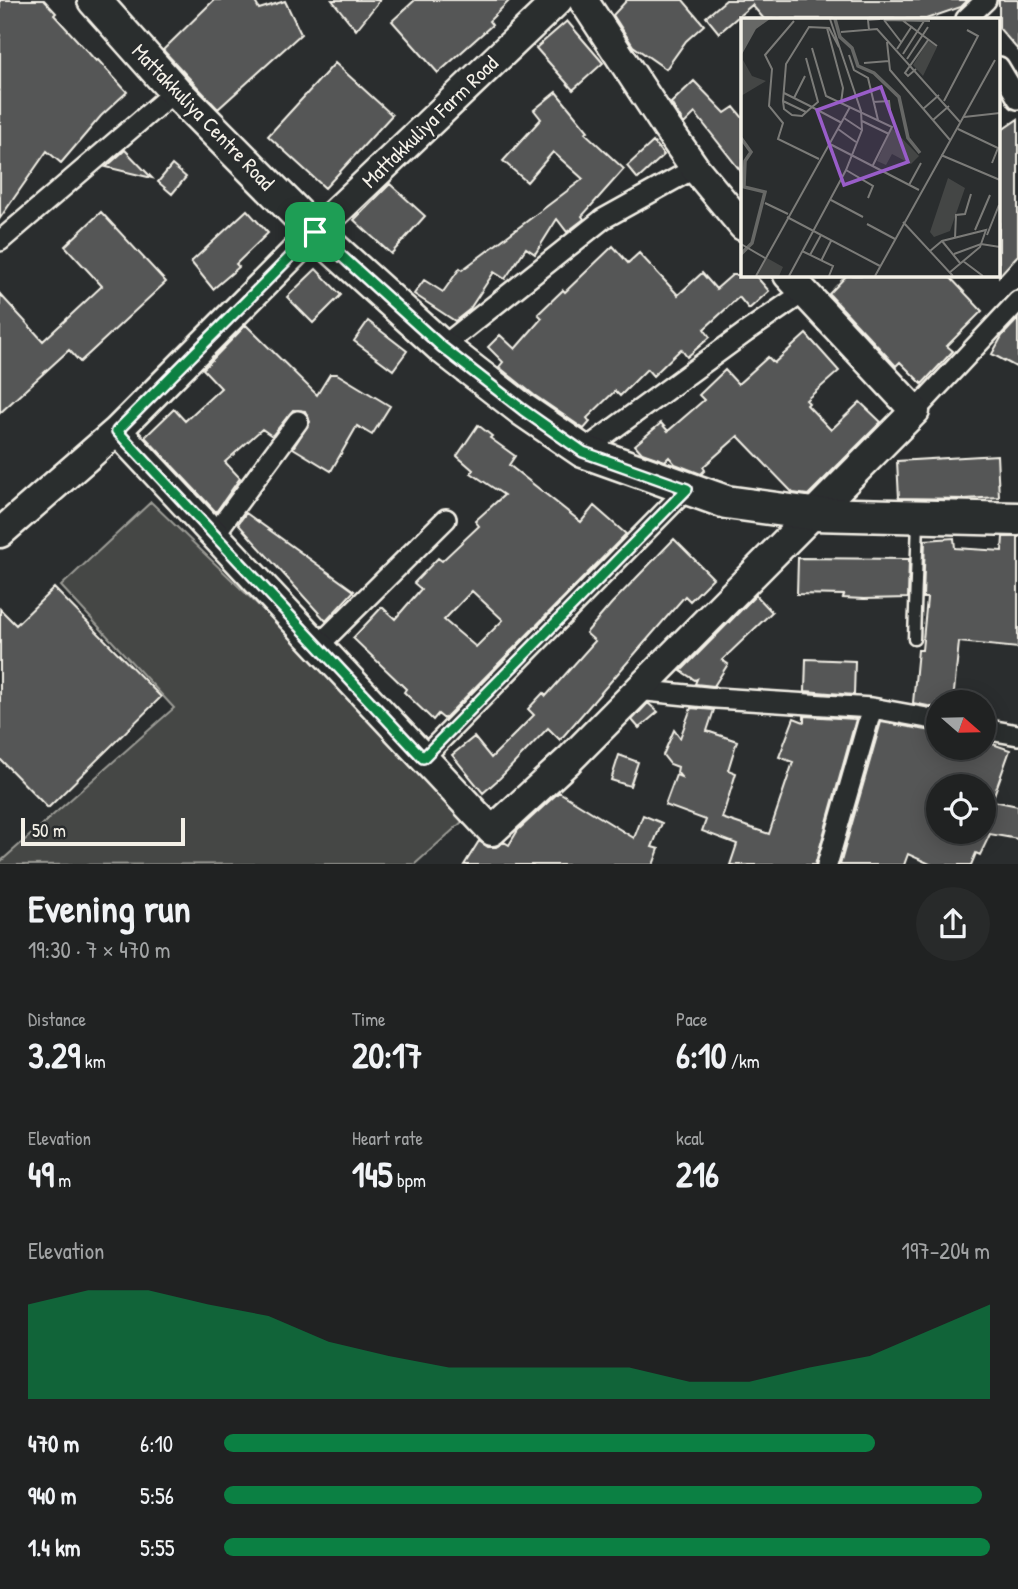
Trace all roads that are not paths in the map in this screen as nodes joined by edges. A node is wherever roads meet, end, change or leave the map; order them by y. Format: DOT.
graph roads {
  1 [pos="94,0"];
  2 [pos="558,0"];
  3 [pos="583,0"];
  4 [pos="1000,69"];
  5 [pos="175,91"];
  6 [pos="1018,99"];
  7 [pos="695,168"];
  8 [pos="741,224"];
  9 [pos="315,232"];
  10 [pos="0,241"];
  11 [pos="796,284"];
  12 [pos="1018,301"];
  13 [pos="1010,322"];
  14 [pos="442,347"];
  15 [pos="915,411"];
  16 [pos="299,421"];
  17 [pos="117,431"];
  18 [pos="583,452"];
  19 [pos="687,489"];
  20 [pos="813,514"];
  21 [pos="919,517"];
  22 [pos="446,519"];
  23 [pos="1018,519"];
  24 [pos="0,533"];
  25 [pos="214,535"];
  26 [pos="914,639"];
  27 [pos="318,646"];
  28 [pos="638,690"];
  29 [pos="872,708"];
  30 [pos="926,718"];
  31 [pos="996,731"];
  32 [pos="1018,735"];
  33 [pos="423,758"];
  34 [pos="827,864"];
  1 -- 5 [label="main road, Mattakkuliya Centre Road"];
  2 -- 9 [label="street, Mattakkuliya Farm Road"];
  3 -- 7 [label="street"];
  4 -- 6 [label="street"];
  5 -- 9 [label="main road, Mattakkuliya Centre Road"];
  5 -- 10 [label="street"];
  7 -- 8 [label="street"];
  7 -- 14 [label="street"];
  9 -- 14 [label="main road, Mattakkuliya Centre Road"];
  9 -- 17 [label="street, Mattakkuliya Farm Road"];
  11 -- 15 [label="street"];
  11 -- 18 [label="street"];
  12 -- 13 [label="street"];
  13 -- 15 [label="street"];
  14 -- 18 [label="main road, Mattakkuliya Centre Road"];
  15 -- 20 [label="street"];
  16 -- 25 [label="street"];
  17 -- 24 [label="street, Mattakkuliya Farm Road"];
  17 -- 25 [label="street"];
  18 -- 19 [label="main road, Mattakkuliya Centre Road"];
  19 -- 20 [label="main road, Mattakkuliya Centre Road"];
  19 -- 33 [label="street"];
  20 -- 21 [label="main road, Mattakkuliya Centre Road"];
  20 -- 28 [label="street"];
  21 -- 23 [label="main road, Mattakkuliya Centre Road"];
  21 -- 26 [label="lane"];
  22 -- 27 [label="street"];
  25 -- 27 [label="street"];
  27 -- 33 [label="street"];
  28 -- 29 [label="street"];
  28 -- 33 [label="street"];
  29 -- 30 [label="street"];
  29 -- 34 [label="street"];
  31 -- 32 [label="street"];
}
